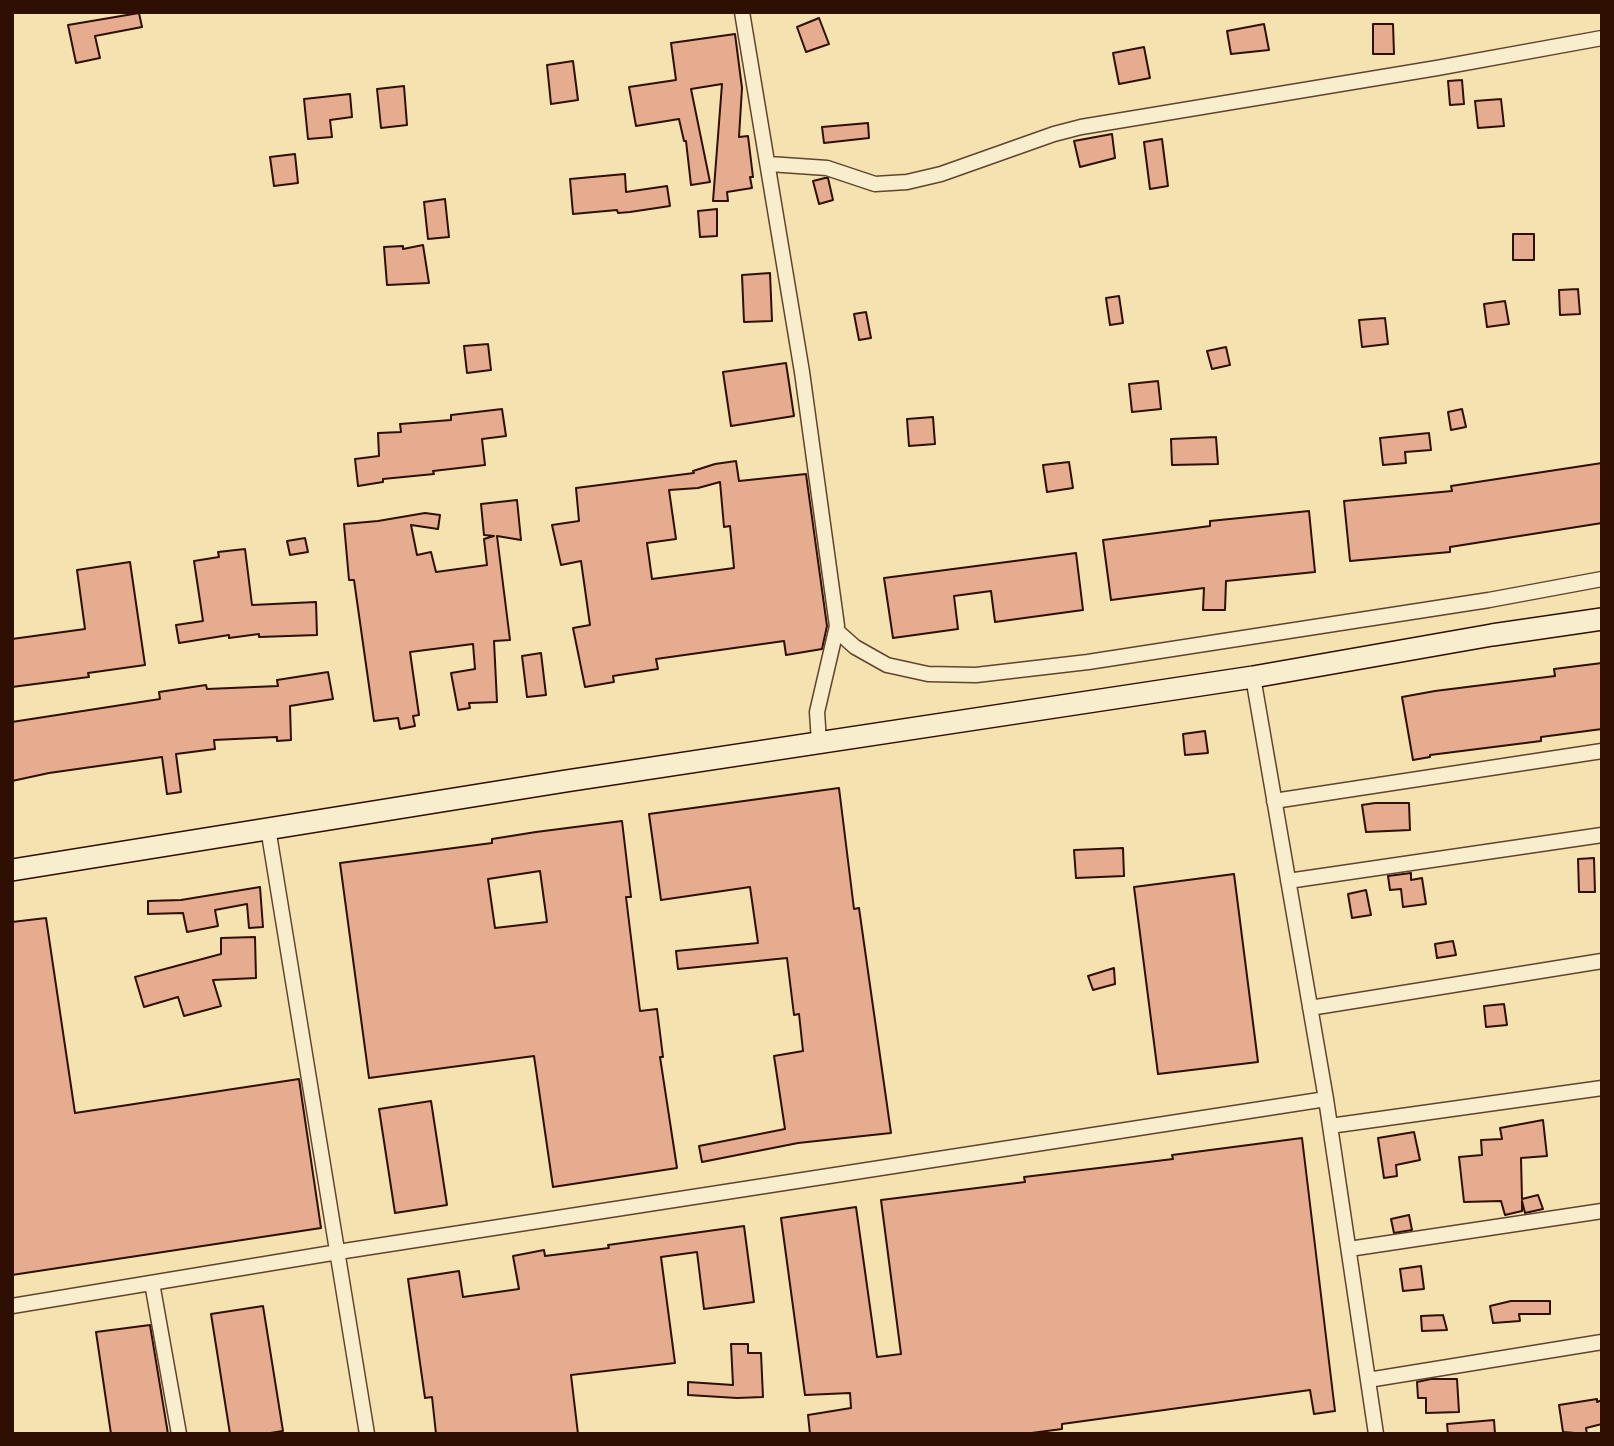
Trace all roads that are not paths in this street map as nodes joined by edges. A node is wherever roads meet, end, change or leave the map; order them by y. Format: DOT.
graph roads {
  1 [pos="742,12"];
  2 [pos="1602,38"];
  3 [pos="769,164"];
  4 [pos="1602,579"];
  5 [pos="1602,619"];
  6 [pos="837,631"];
  7 [pos="1254,677"];
  8 [pos="819,742"];
  9 [pos="1602,751"];
  10 [pos="1274,801"];
  11 [pos="268,828"];
  12 [pos="1602,835"];
  13 [pos="12,870"];
  14 [pos="1288,881"];
  15 [pos="1602,961"];
  16 [pos="1310,1008"];
  17 [pos="1602,1087"];
  18 [pos="1326,1099"];
  19 [pos="1331,1126"];
  20 [pos="1602,1211"];
  21 [pos="1349,1249"];
  22 [pos="338,1252"];
  23 [pos="152,1283"];
  24 [pos="12,1306"];
  25 [pos="1602,1342"];
  26 [pos="1368,1381"];
  27 [pos="179,1434"];
  28 [pos="367,1434"];
  29 [pos="1376,1434"];
  1 -- 3 [label="street"];
  2 -- 3 [label="street"];
  3 -- 6 [label="street"];
  4 -- 6 [label="street"];
  5 -- 7 [label="street"];
  6 -- 8 [label="street"];
  7 -- 8 [label="street"];
  7 -- 10 [label="street"];
  8 -- 11 [label="street"];
  9 -- 10 [label="street"];
  10 -- 14 [label="street"];
  11 -- 13 [label="street"];
  11 -- 22 [label="street"];
  12 -- 14 [label="street"];
  14 -- 16 [label="street"];
  15 -- 16 [label="street"];
  16 -- 18 [label="street"];
  17 -- 19 [label="street"];
  18 -- 19 [label="street"];
  18 -- 22 [label="street"];
  19 -- 21 [label="street"];
  20 -- 21 [label="street"];
  21 -- 26 [label="street"];
  22 -- 23 [label="street"];
  22 -- 28 [label="street"];
  23 -- 24 [label="street"];
  23 -- 27 [label="street"];
  25 -- 26 [label="street"];
  26 -- 29 [label="street"];
}
